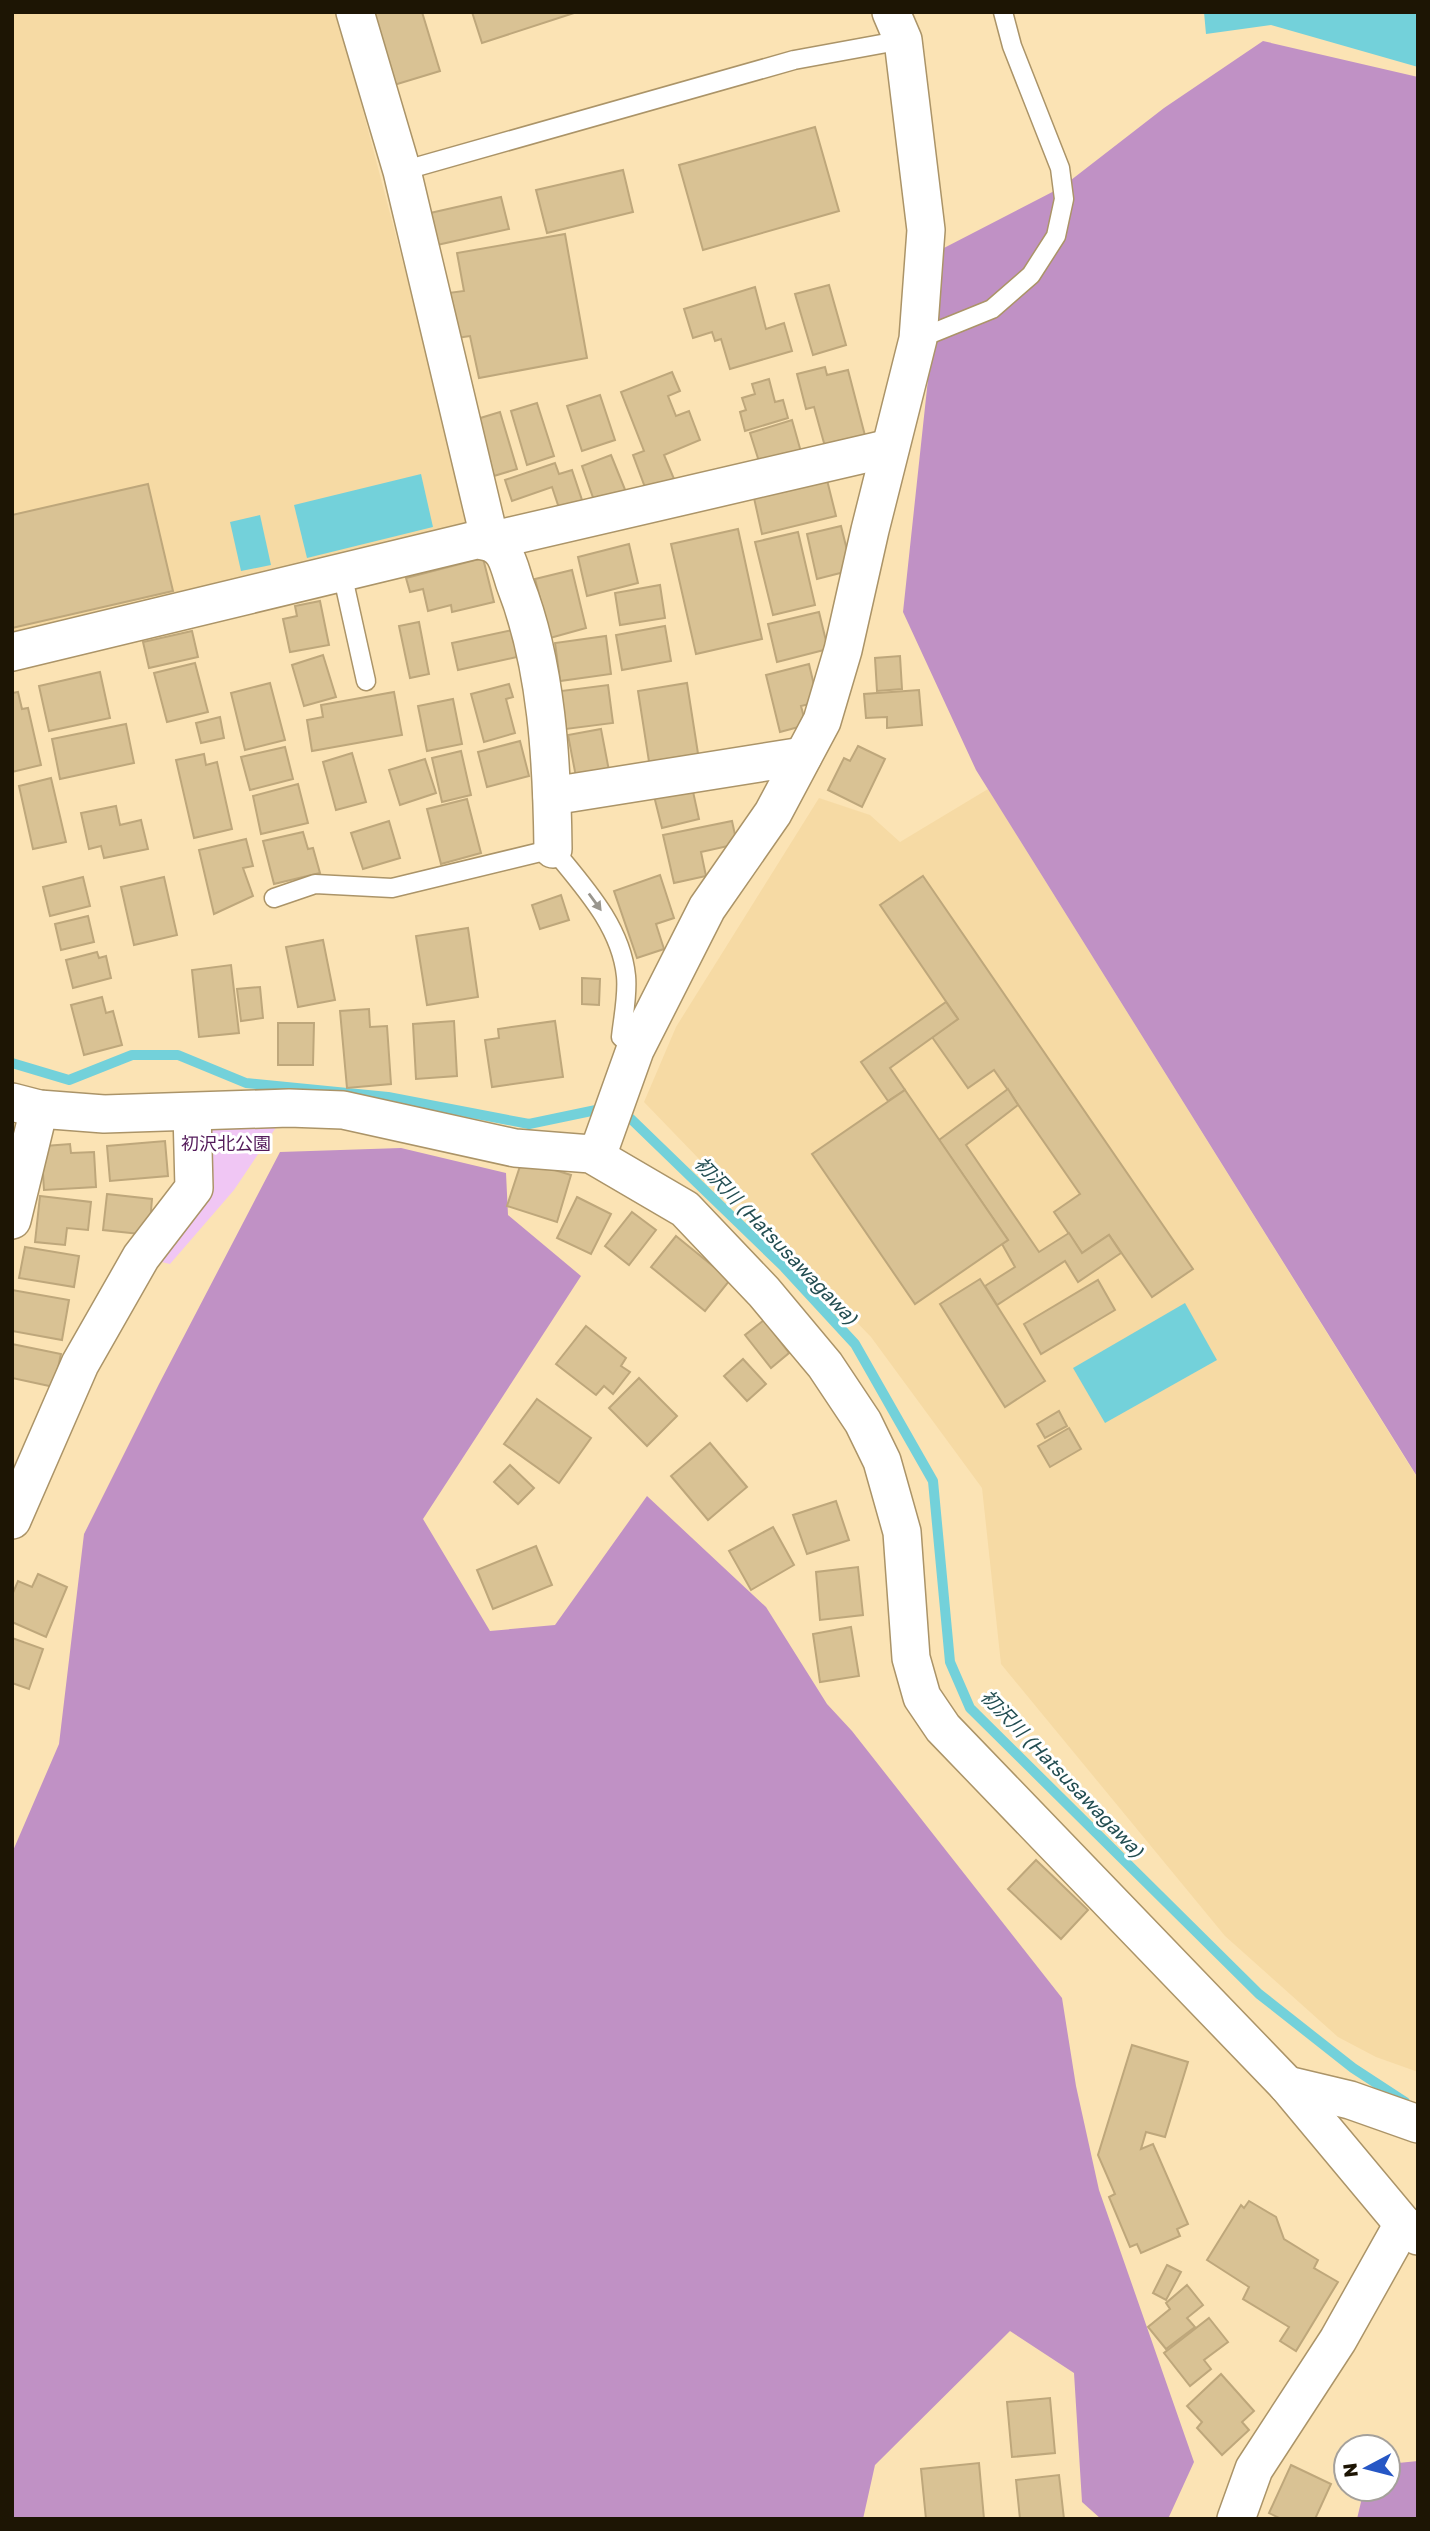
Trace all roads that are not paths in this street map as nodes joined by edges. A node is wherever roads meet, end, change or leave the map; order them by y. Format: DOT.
graph roads {
  1 [pos="355,12"];
  2 [pos="1003,12"];
  3 [pos="897,26"];
  4 [pos="402,171"];
  5 [pos="918,339"];
  6 [pos="890,448"];
  7 [pos="490,541"];
  8 [pos="342,573"];
  9 [pos="12,652"];
  10 [pos="366,681"];
  11 [pos="803,756"];
  12 [pos="552,796"];
  13 [pos="553,849"];
  14 [pos="274,898"];
  15 [pos="635,1050"];
  16 [pos="26,1106"];
  17 [pos="192,1112"];
  18 [pos="596,1150"];
  19 [pos="12,1220"];
  20 [pos="12,1520"];
  21 [pos="1287,2085"];
  22 [pos="1418,2124"];
  23 [pos="1410,2230"];
  24 [pos="1297,2403"];
  25 [pos="1236,2519"];
  26 [pos="1262,2519"];
  1 -- 4 [label="street"];
  2 -- 5 [label="lane"];
  3 -- 4 [label="lane"];
  3 -- 5 [label="street"];
  4 -- 7 [label="street"];
  5 -- 6 [label="street"];
  6 -- 7 [label="street"];
  6 -- 11 [label="street"];
  7 -- 8 [label="street"];
  7 -- 12 [label="street"];
  8 -- 9 [label="street"];
  8 -- 10 [label="lane"];
  11 -- 12 [label="street"];
  11 -- 15 [label="street"];
  12 -- 13 [label="street"];
  13 -- 14 [label="lane"];
  13 -- 15 [label="lane, one-way"];
  15 -- 18 [label="street"];
  16 -- 17 [label="street"];
  16 -- 19 [label="street"];
  17 -- 18 [label="street"];
  17 -- 20 [label="street"];
  18 -- 21 [label="street"];
  21 -- 22 [label="street"];
  21 -- 23 [label="street"];
  23 -- 24 [label="street"];
  24 -- 25 [label="street"];
  24 -- 26 [label="street"];
}
